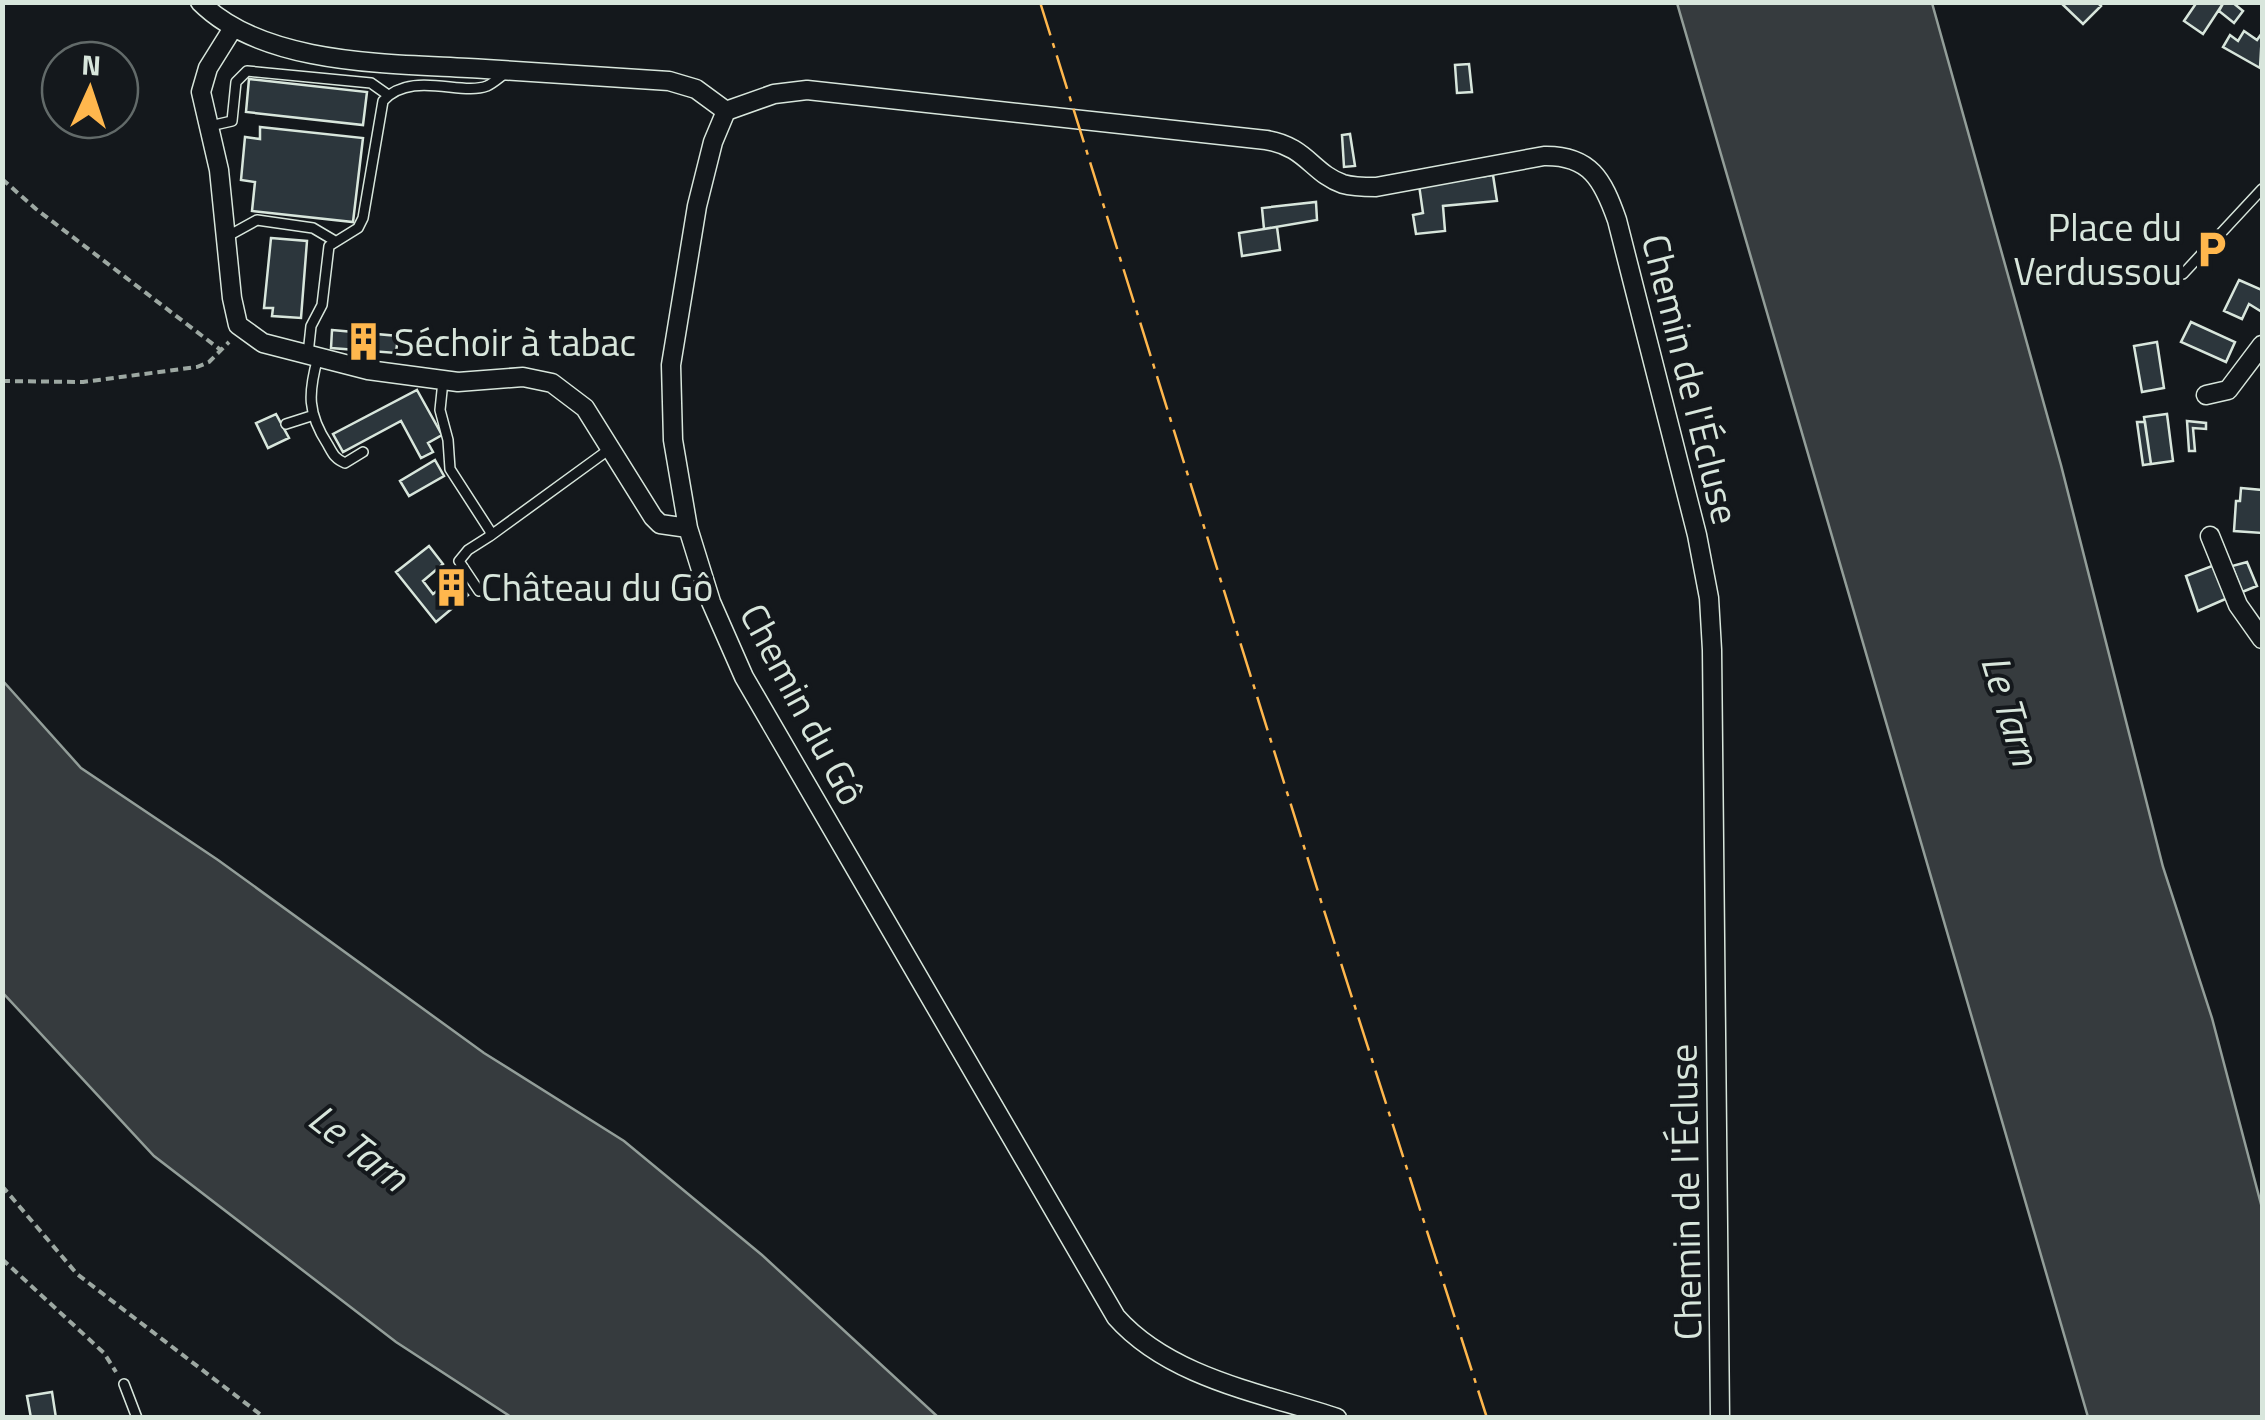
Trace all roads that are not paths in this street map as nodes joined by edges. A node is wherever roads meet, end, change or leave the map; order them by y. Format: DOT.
graph roads {
  1 [pos="200,2"];
  2 [pos="233,28"];
  3 [pos="510,70"];
  4 [pos="388,95"];
  5 [pos="726,111"];
  6 [pos="210,126"];
  7 [pos="2262,189"];
  8 [pos="228,236"];
  9 [pos="335,241"];
  10 [pos="2183,274"];
  11 [pos="2262,346"];
  12 [pos="313,355"];
  13 [pos="444,382"];
  14 [pos="2206,395"];
  15 [pos="311,416"];
  16 [pos="286,424"];
  17 [pos="611,448"];
  18 [pos="363,452"];
  19 [pos="688,528"];
  20 [pos="490,536"];
  21 [pos="2210,536"];
  22 [pos="480,591"];
  23 [pos="2262,639"];
  24 [pos="124,1384"];
  25 [pos="136,1418"];
  26 [pos="1337,1418"];
  27 [pos="1720,1418"];
  1 -- 2 [label="street"];
  2 -- 3 [label="street"];
  2 -- 6 [label="street"];
  3 -- 4 [label="lane"];
  3 -- 5 [label="street"];
  4 -- 6 [label="lane"];
  4 -- 9 [label="lane"];
  5 -- 19 [label="street, Chemin du Gô"];
  5 -- 27 [label="street, Chemin de l'Écluse"];
  6 -- 8 [label="street"];
  7 -- 10 [label="lane"];
  8 -- 9 [label="lane"];
  8 -- 12 [label="street"];
  9 -- 12 [label="lane"];
  11 -- 14 [label="street"];
  12 -- 13 [label="street"];
  12 -- 15 [label="lane"];
  13 -- 17 [label="street"];
  13 -- 20 [label="lane"];
  15 -- 16 [label="lane"];
  15 -- 18 [label="lane"];
  17 -- 19 [label="street"];
  17 -- 20 [label="lane"];
  19 -- 26 [label="street, Chemin du Gô"];
  20 -- 22 [label="lane"];
  21 -- 23 [label="street"];
  24 -- 25 [label="lane"];
}
